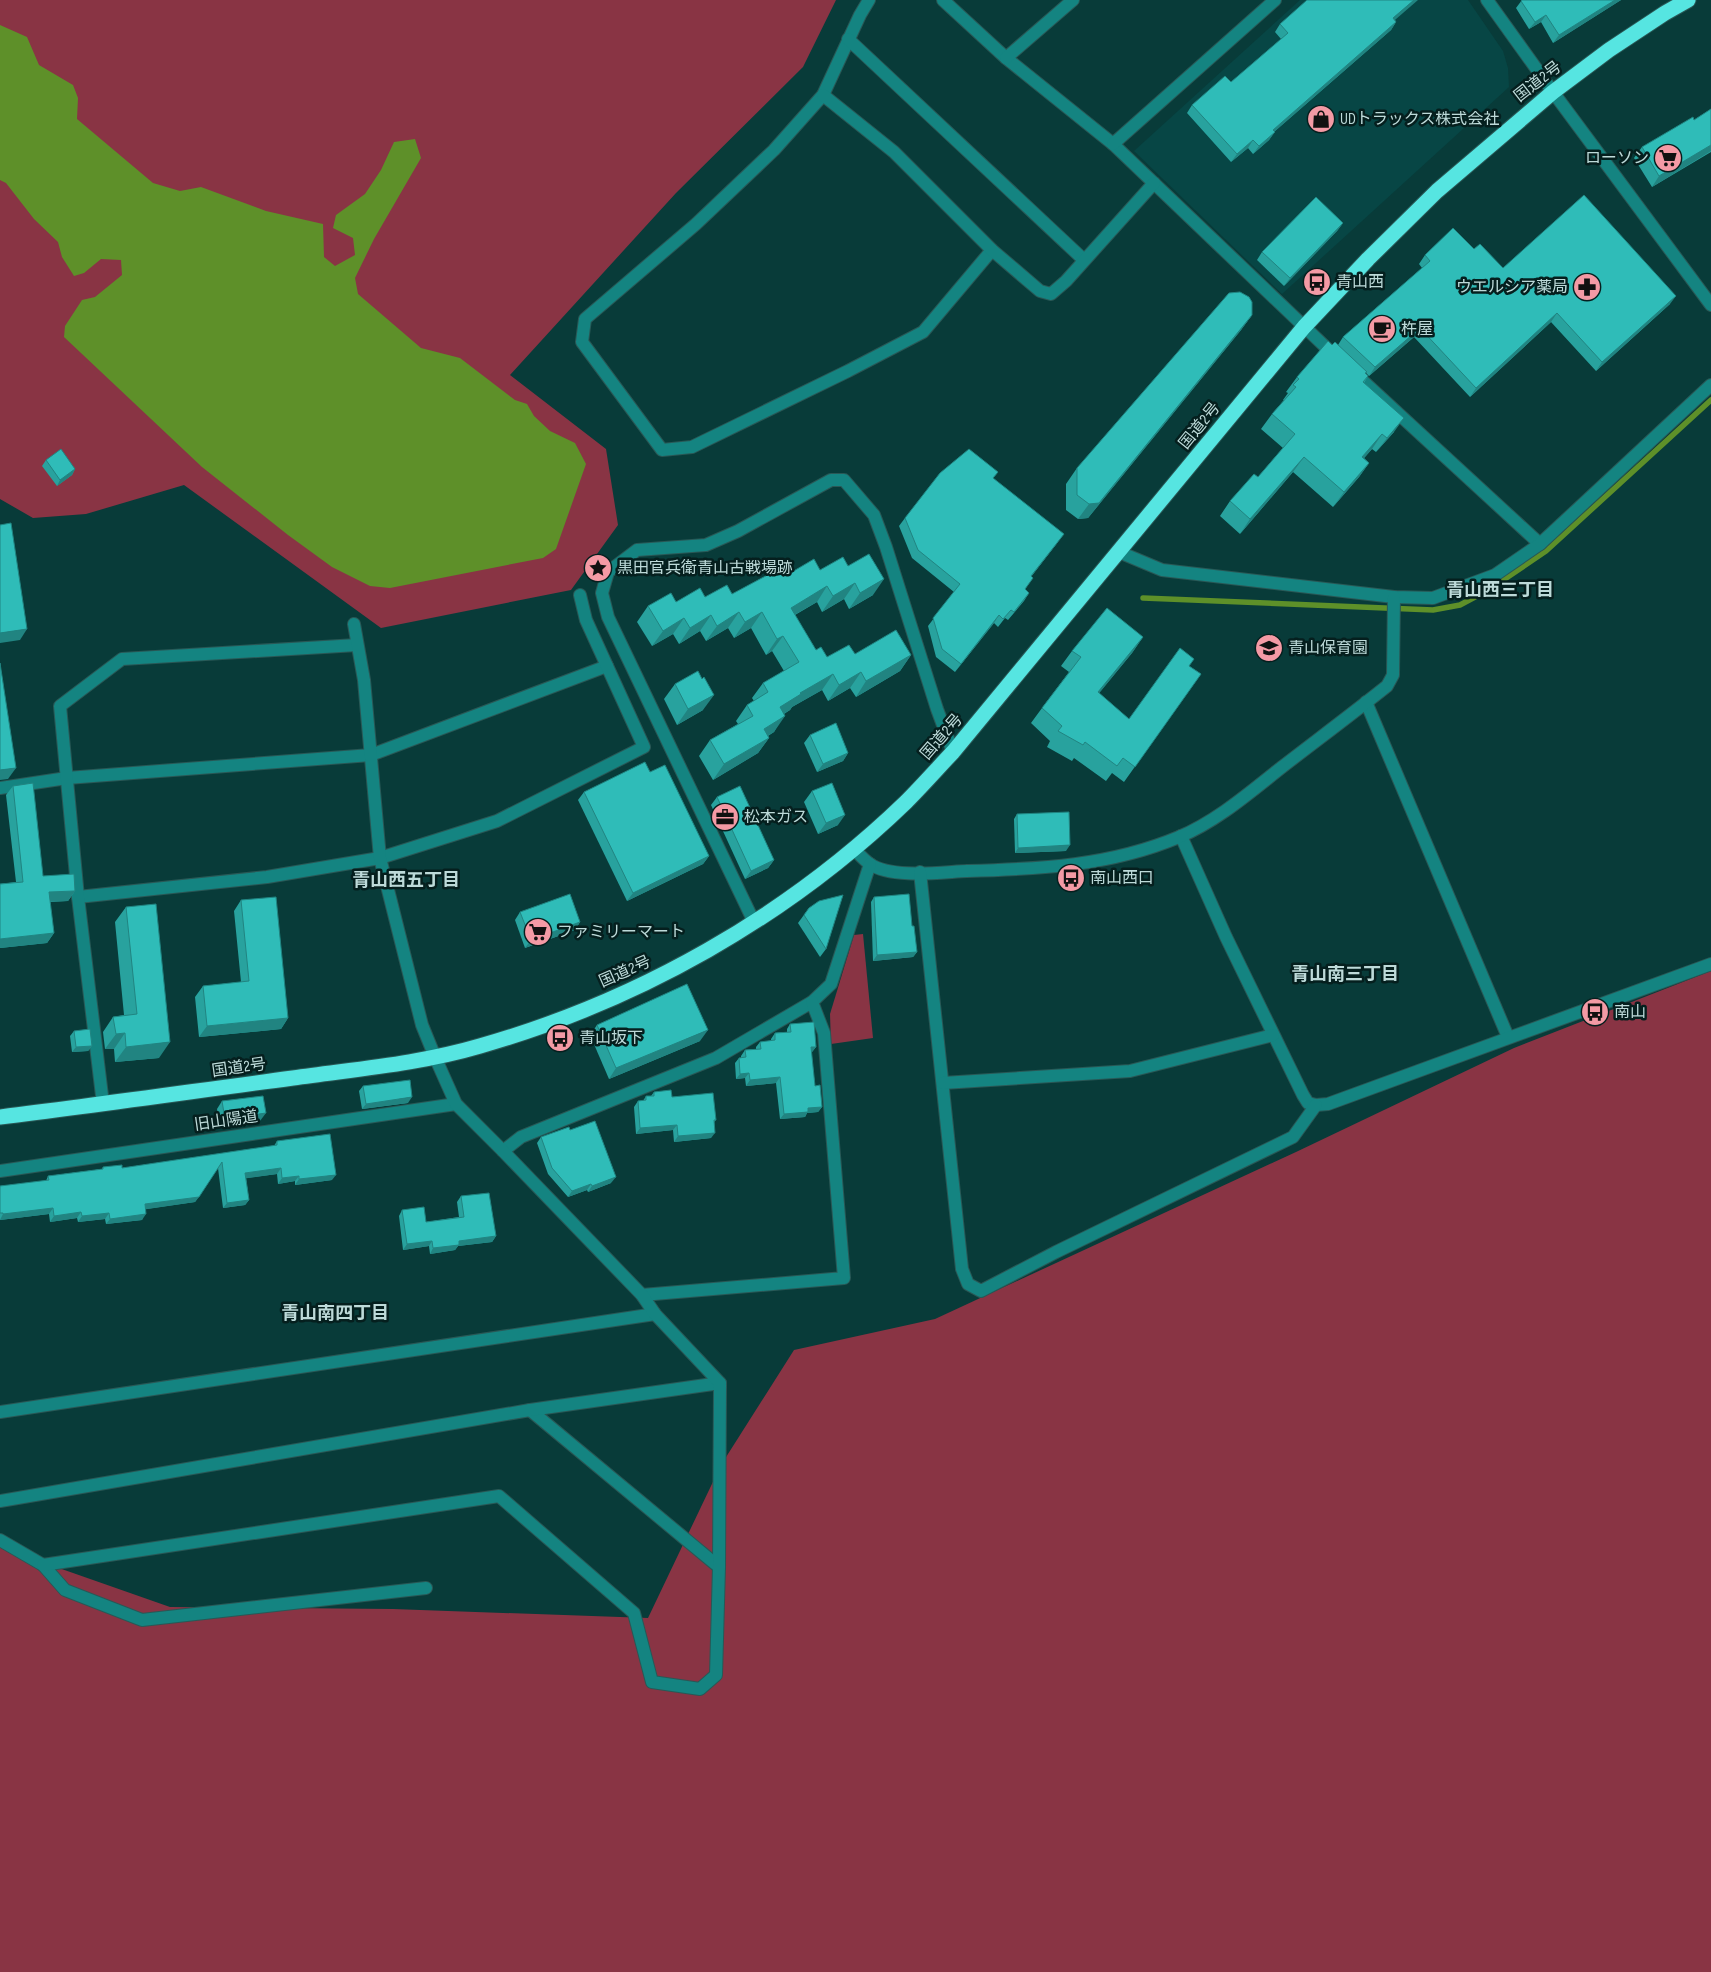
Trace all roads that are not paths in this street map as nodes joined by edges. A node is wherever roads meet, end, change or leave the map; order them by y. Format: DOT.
graph roads {
  1 [pos="869,0"];
  2 [pos="943,0"];
  3 [pos="1072,0"];
  4 [pos="1275,0"];
  5 [pos="1487,0"];
  6 [pos="1688,0"];
  7 [pos="848,39"];
  8 [pos="1006,58"];
  9 [pos="1553,92"];
  10 [pos="823,95"];
  11 [pos="1113,144"];
  12 [pos="1154,183"];
  13 [pos="992,250"];
  14 [pos="1084,260"];
  15 [pos="1711,305"];
  16 [pos="1304,327"];
  17 [pos="1711,385"];
  18 [pos="1540,544"];
  19 [pos="1119,552"];
  20 [pos="580,595"];
  21 [pos="1394,597"];
  22 [pos="354,624"];
  23 [pos="357,645"];
  24 [pos="607,666"];
  25 [pos="1366,702"];
  26 [pos="953,752"];
  27 [pos="371,755"];
  28 [pos="67,778"];
  29 [pos="0,788"];
  30 [pos="1181,836"];
  31 [pos="854,849"];
  32 [pos="380,858"];
  33 [pos="870,864"];
  34 [pos="920,872"];
  35 [pos="78,897"];
  36 [pos="754,922"];
  37 [pos="1711,964"];
  38 [pos="812,1002"];
  39 [pos="1273,1035"];
  40 [pos="1508,1037"];
  41 [pos="435,1057"];
  42 [pos="943,1083"];
  43 [pos="103,1104"];
  44 [pos="456,1104"];
  45 [pos="1316,1105"];
  46 [pos="0,1117"];
  47 [pos="503,1151"];
  48 [pos="0,1171"];
  49 [pos="642,1295"];
  50 [pos="655,1314"];
  51 [pos="720,1383"];
  52 [pos="530,1410"];
  53 [pos="0,1412"];
  54 [pos="0,1501"];
  55 [pos="0,1540"];
  56 [pos="43,1565"];
  57 [pos="719,1567"];
  58 [pos="426,1588"];
  1 -- 7 [label="street"];
  2 -- 8 [label="street"];
  3 -- 8 [label="street"];
  4 -- 11 [label="street"];
  5 -- 9 [label="street"];
  6 -- 9 [label="highway, 国道2号"];
  7 -- 10 [label="street"];
  7 -- 14 [label="street"];
  8 -- 11 [label="street"];
  9 -- 15 [label="street"];
  9 -- 16 [label="highway, 国道2号"];
  10 -- 13 [label="street"];
  10 -- 13 [label="street"];
  11 -- 12 [label="street"];
  12 -- 14 [label="street"];
  12 -- 16 [label="street"];
  13 -- 14 [label="street"];
  16 -- 18 [label="street"];
  16 -- 19 [label="highway, 国道2号"];
  17 -- 18 [label="street"];
  18 -- 21 [label="street"];
  19 -- 21 [label="street"];
  19 -- 26 [label="highway, 国道2号"];
  20 -- 24 [label="street"];
  21 -- 25 [label="street"];
  22 -- 23 [label="street"];
  23 -- 27 [label="street"];
  23 -- 28 [label="street"];
  24 -- 27 [label="street"];
  24 -- 32 [label="street"];
  25 -- 30 [label="street"];
  25 -- 40 [label="street"];
  26 -- 31 [label="highway, 国道2号"];
  26 -- 36 [label="street"];
  27 -- 28 [label="street"];
  27 -- 32 [label="street"];
  28 -- 29 [label="street"];
  28 -- 35 [label="street"];
  30 -- 34 [label="street"];
  30 -- 39 [label="street"];
  31 -- 33 [label="street"];
  31 -- 36 [label="highway, 国道2号"];
  32 -- 35 [label="street"];
  32 -- 41 [label="street"];
  33 -- 34 [label="street"];
  33 -- 38 [label="street"];
  34 -- 42 [label="street"];
  35 -- 43 [label="street"];
  36 -- 41 [label="highway, 国道2号"];
  37 -- 40 [label="street"];
  38 -- 47 [label="street"];
  38 -- 49 [label="street"];
  39 -- 42 [label="street"];
  39 -- 45 [label="street"];
  40 -- 45 [label="street"];
  41 -- 43 [label="highway, 国道2号"];
  41 -- 44 [label="street"];
  42 -- 45 [label="street"];
  43 -- 46 [label="highway, 国道2号"];
  44 -- 47 [label="street"];
  44 -- 48 [label="street, 旧山陽道"];
  47 -- 49 [label="street"];
  49 -- 50 [label="street"];
  50 -- 51 [label="street"];
  50 -- 53 [label="street"];
  51 -- 52 [label="street"];
  51 -- 57 [label="street"];
  52 -- 54 [label="street"];
  52 -- 57 [label="street"];
  55 -- 56 [label="street"];
  56 -- 57 [label="street"];
  56 -- 58 [label="street"];
}
